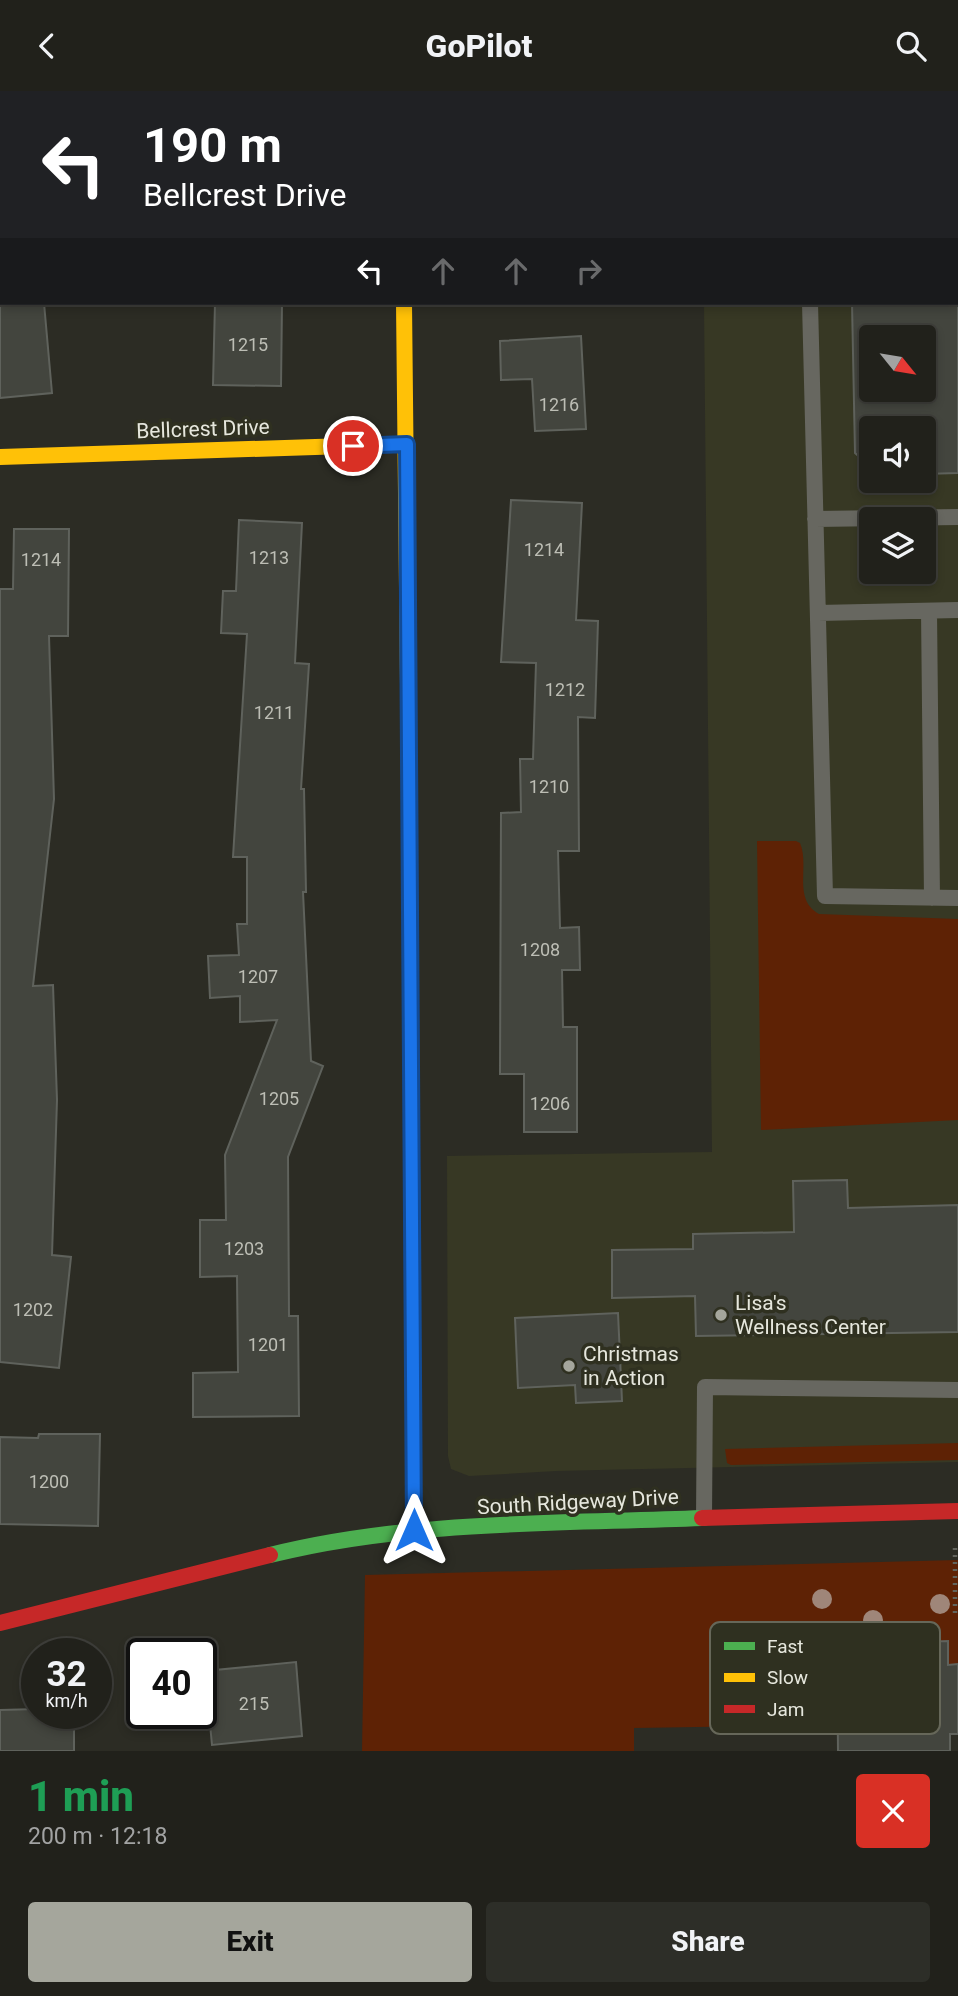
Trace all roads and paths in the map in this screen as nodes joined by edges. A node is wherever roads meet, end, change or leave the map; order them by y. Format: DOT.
graph roads {
  1 [pos="404,305"];
  2 [pos="810,305"];
  3 [pos="407,444"];
  4 [pos="0,457"];
  5 [pos="958,517"];
  6 [pos="815,519"];
  7 [pos="958,610"];
  8 [pos="929,611"];
  9 [pos="818,613"];
  10 [pos="932,898"];
  11 [pos="958,898"];
  12 [pos="958,1390"];
  13 [pos="957,1511"];
  14 [pos="704,1518"];
  15 [pos="414,1530"];
  16 [pos="958,1614"];
  17 [pos="0,1623"];
  1 -- 3 [label="street"];
  2 -- 6 [label="lane"];
  3 -- 4 [label="street, Bellcrest Drive"];
  3 -- 15 [label="street"];
  5 -- 6 [label="lane"];
  6 -- 9 [label="lane"];
  7 -- 8 [label="lane"];
  8 -- 9 [label="lane"];
  8 -- 10 [label="lane"];
  9 -- 10 [label="lane"];
  10 -- 11 [label="lane"];
  12 -- 14 [label="lane"];
  13 -- 14 [label="street, South Ridgeway Drive"];
  13 -- 16 [label="path"];
  14 -- 15 [label="street, South Ridgeway Drive"];
  15 -- 17 [label="street, South Ridgeway Drive"];
}
